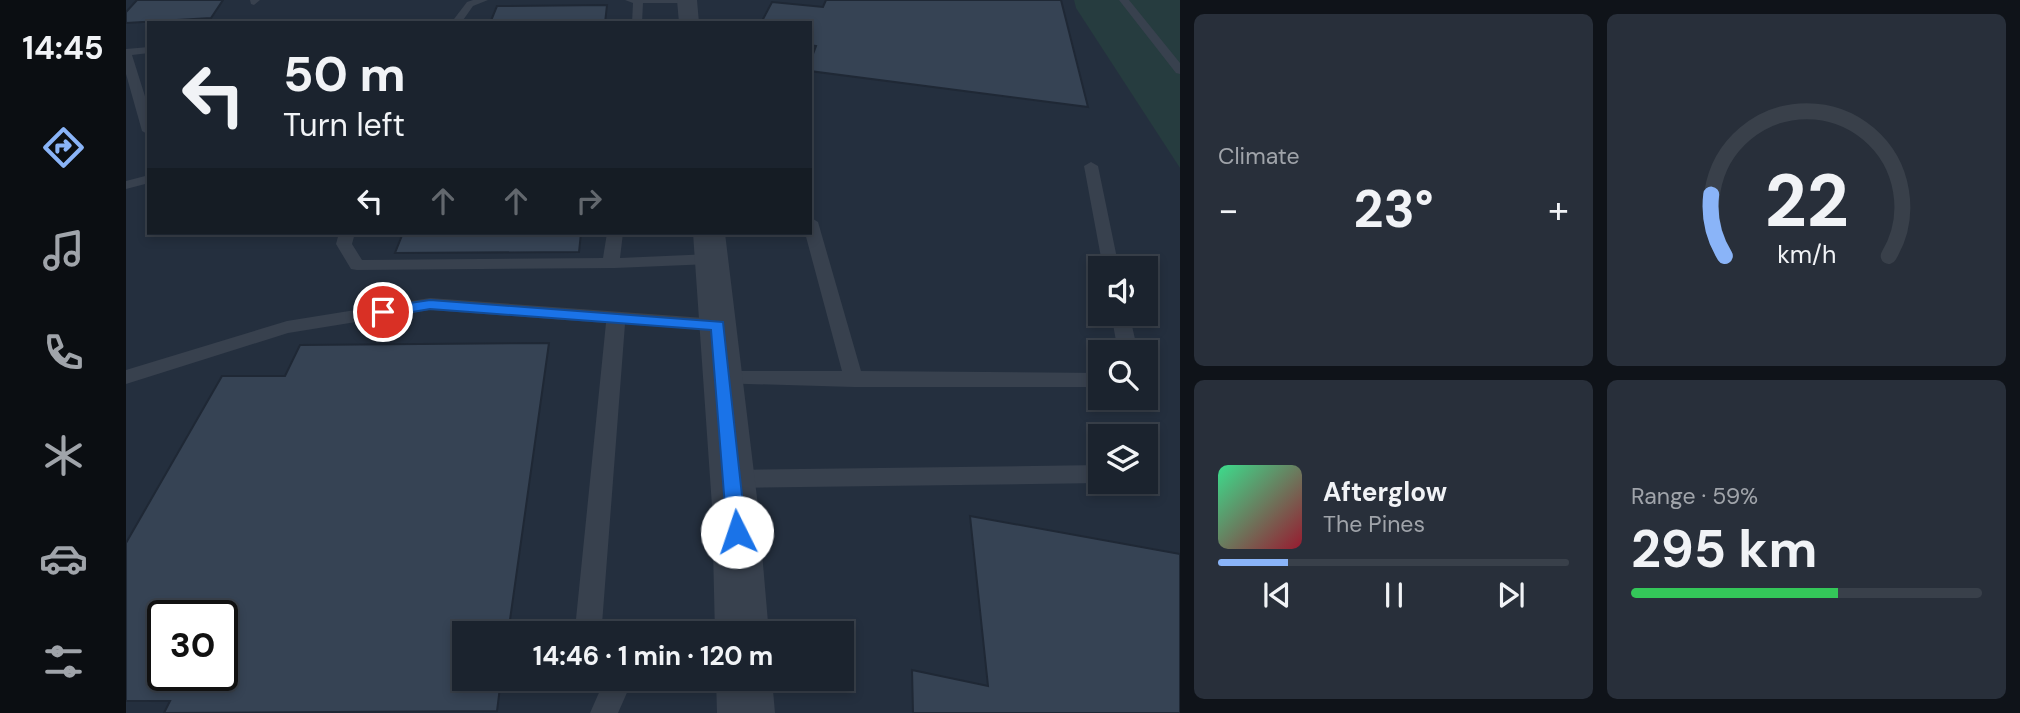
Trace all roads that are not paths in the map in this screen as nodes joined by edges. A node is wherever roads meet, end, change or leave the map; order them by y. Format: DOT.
graph roads {
  1 [pos="483,0"];
  2 [pos="630,0"];
  3 [pos="638,0"];
  4 [pos="687,0"];
  5 [pos="1124,0"];
  6 [pos="457,21"];
  7 [pos="637,21"];
  8 [pos="689,21"];
  9 [pos="147,50"];
  10 [pos="126,54"];
  11 [pos="1180,71"];
  12 [pos="147,124"];
  13 [pos="1091,166"];
  14 [pos="147,180"];
  15 [pos="126,185"];
  16 [pos="812,229"];
  17 [pos="346,235"];
  18 [pos="615,235"];
  19 [pos="710,246"];
  20 [pos="1109,256"];
  21 [pos="611,263"];
  22 [pos="616,318"];
  23 [pos="718,325"];
  24 [pos="126,377"];
  25 [pos="723,378"];
  26 [pos="855,380"];
  27 [pos="1088,380"];
  28 [pos="1088,474"];
  29 [pos="733,479"];
  30 [pos="589,621"];
  31 [pos="741,621"];
  32 [pos="614,691"];
  33 [pos="745,691"];
  34 [pos="604,713"];
  35 [pos="746,713"];
  1 -- 6 [label="lane"];
  2 -- 3 [label="lane"];
  3 -- 4 [label="lane"];
  3 -- 7 [label="lane"];
  4 -- 8 [label="street"];
  5 -- 11 [label="lane"];
  9 -- 10 [label="lane"];
  10 -- 12 [label="lane"];
  13 -- 20 [label="lane"];
  14 -- 15 [label="lane"];
  16 -- 26 [label="lane"];
  17 -- 21 [label="lane"];
  18 -- 21 [label="lane"];
  19 -- 21 [label="lane"];
  19 -- 23 [label="street"];
  22 -- 23 [label="lane"];
  22 -- 24 [label="lane"];
  22 -- 30 [label="lane"];
  23 -- 25 [label="street"];
  25 -- 26 [label="lane"];
  25 -- 29 [label="street"];
  26 -- 27 [label="lane"];
  28 -- 29 [label="lane"];
  29 -- 31 [label="street"];
  32 -- 34 [label="lane"];
  33 -- 35 [label="street"];
}
